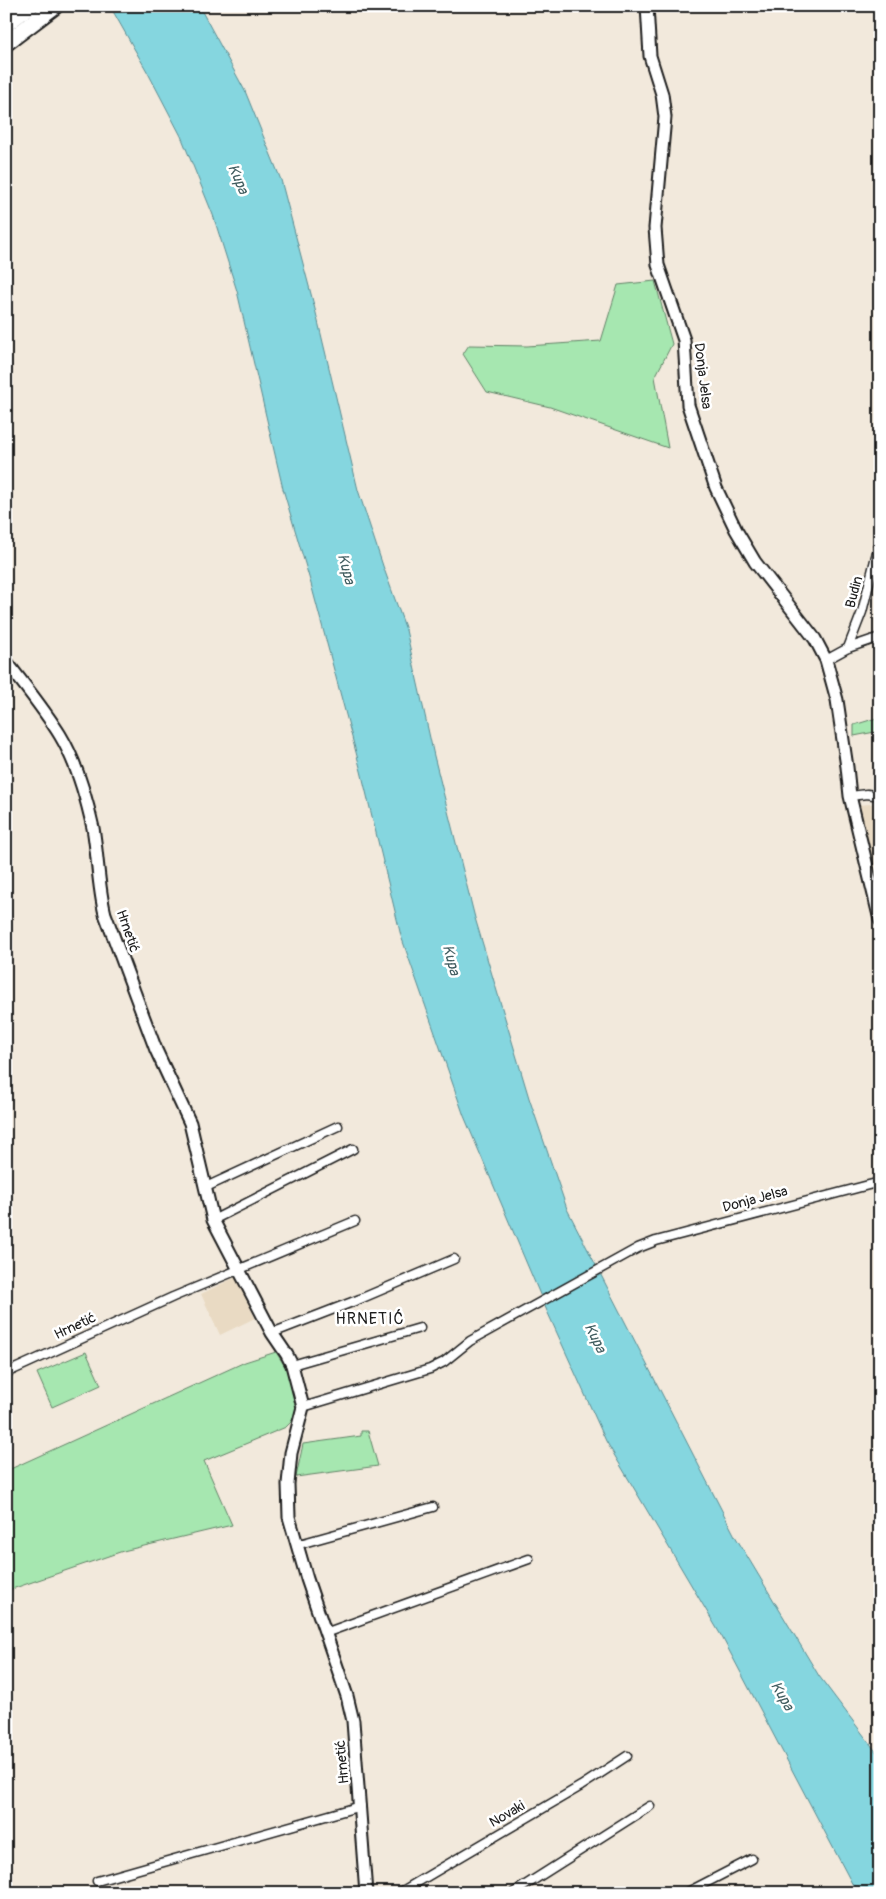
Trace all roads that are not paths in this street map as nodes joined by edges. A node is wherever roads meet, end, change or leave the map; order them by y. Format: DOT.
graph roads {
  1 [pos="30,6"];
  2 [pos="55,6"];
  3 [pos="647,6"];
  4 [pos="6,24"];
  5 [pos="6,44"];
  6 [pos="880,540"];
  7 [pos="880,637"];
  8 [pos="848,648"];
  9 [pos="826,660"];
  10 [pos="6,661"];
  11 [pos="850,796"];
  12 [pos="880,796"];
  13 [pos="880,920"];
  14 [pos="338,1126"];
  15 [pos="353,1150"];
  16 [pos="880,1182"];
  17 [pos="204,1188"];
  18 [pos="213,1220"];
  19 [pos="355,1221"];
  20 [pos="454,1259"];
  21 [pos="238,1270"];
  22 [pos="420,1328"];
  23 [pos="272,1334"];
  24 [pos="292,1365"];
  25 [pos="6,1373"];
  26 [pos="303,1407"];
  27 [pos="433,1507"];
  28 [pos="296,1545"];
  29 [pos="529,1559"];
  30 [pos="325,1633"];
  31 [pos="627,1756"];
  32 [pos="361,1806"];
  33 [pos="650,1806"];
  34 [pos="752,1859"];
  35 [pos="97,1881"];
  36 [pos="366,1893"];
  37 [pos="399,1893"];
  38 [pos="513,1893"];
  39 [pos="686,1893"];
  1 -- 4 [label="highway"];
  2 -- 5 [label="highway"];
  3 -- 9 [label="street, Donja Jelsa"];
  6 -- 8 [label="street, Budin"];
  7 -- 8 [label="street"];
  8 -- 9 [label="street"];
  9 -- 11 [label="street, Donja Jelsa"];
  10 -- 17 [label="street, Hrnetić"];
  11 -- 12 [label="street"];
  11 -- 13 [label="street, Donja Jelsa"];
  14 -- 17 [label="street"];
  15 -- 18 [label="street"];
  16 -- 26 [label="street, Donja Jelsa"];
  17 -- 18 [label="street, Hrnetić"];
  18 -- 21 [label="street, Hrnetić"];
  19 -- 21 [label="street"];
  20 -- 23 [label="street"];
  21 -- 23 [label="street, Hrnetić"];
  21 -- 25 [label="street, Hrnetić"];
  22 -- 24 [label="street"];
  23 -- 24 [label="street, Hrnetić"];
  24 -- 26 [label="street, Hrnetić"];
  26 -- 28 [label="street, Hrnetić"];
  27 -- 28 [label="street"];
  28 -- 30 [label="street, Hrnetić"];
  29 -- 30 [label="street"];
  30 -- 32 [label="street, Hrnetić"];
  31 -- 37 [label="street, Novaki"];
  32 -- 35 [label="street"];
  32 -- 36 [label="street, Hrnetić"];
  33 -- 38 [label="street"];
  34 -- 39 [label="street"];
}
